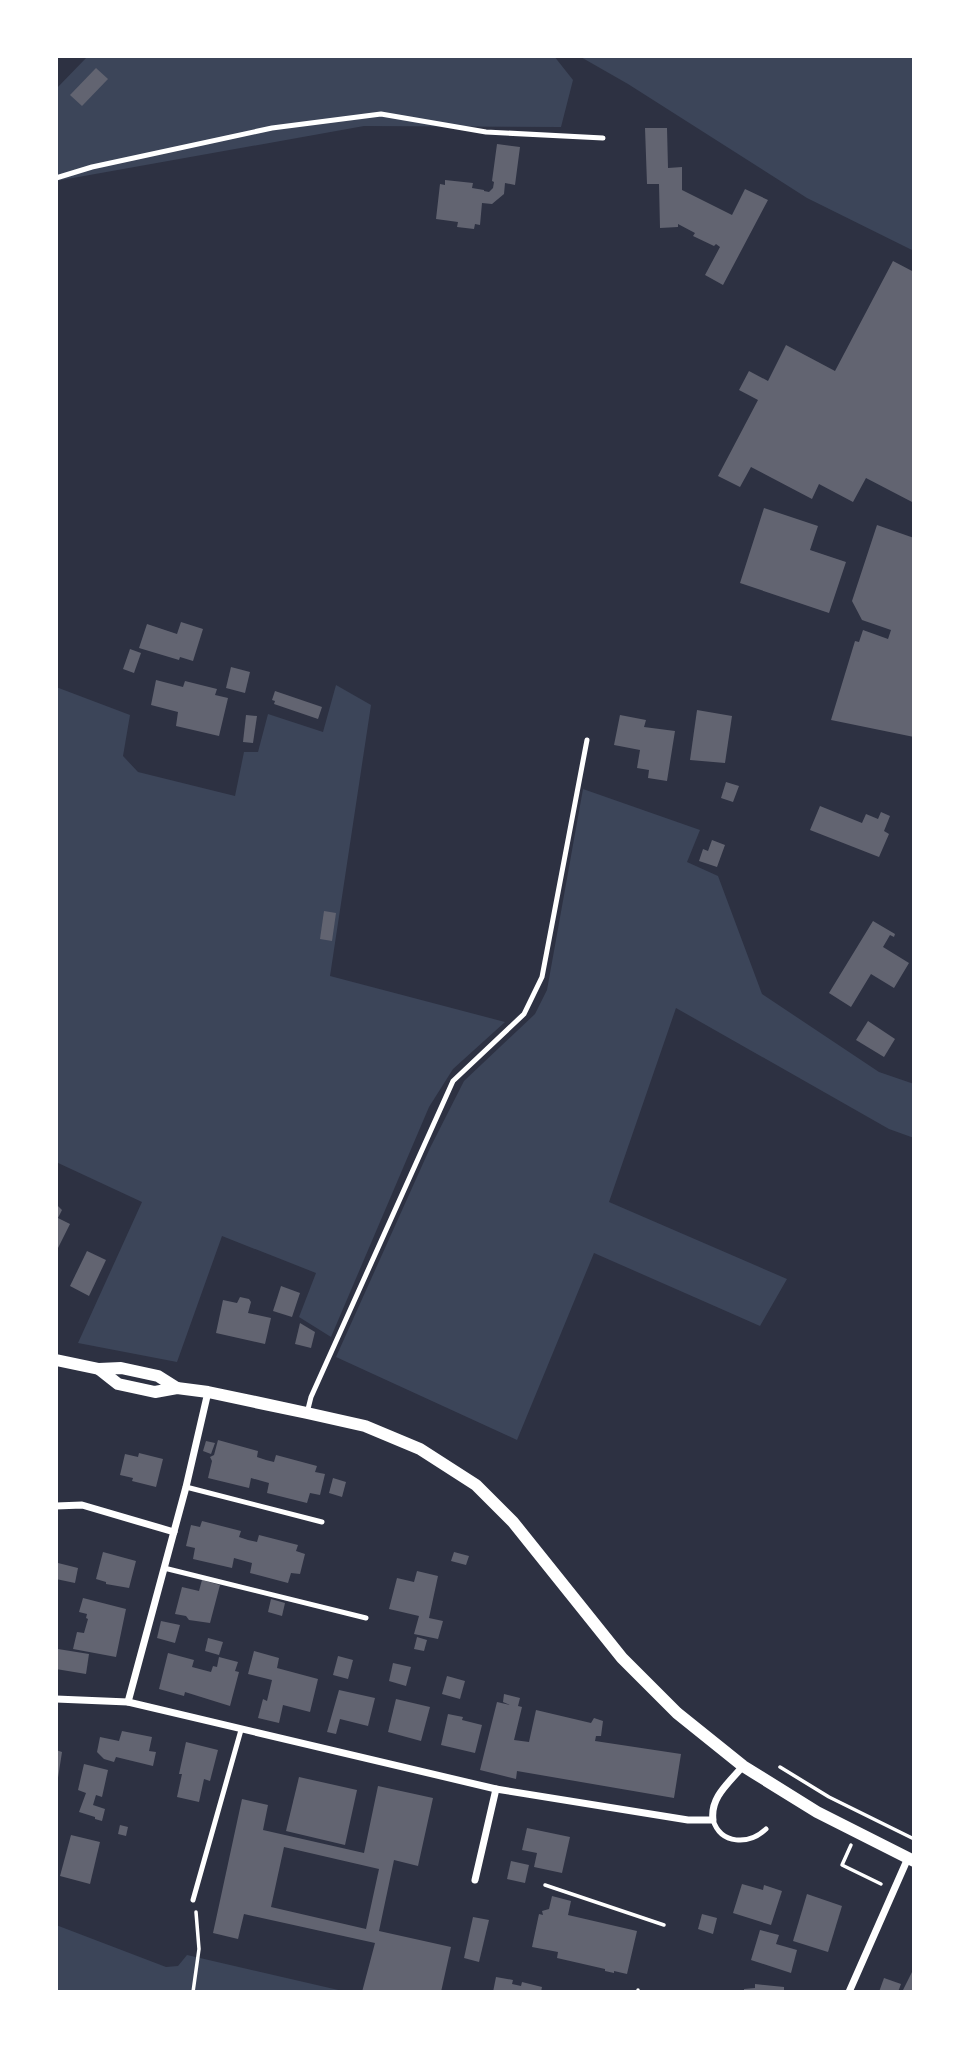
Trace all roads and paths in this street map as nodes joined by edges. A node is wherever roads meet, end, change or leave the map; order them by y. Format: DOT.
graph roads {
  1 [pos="603,138"];
  2 [pos="56,178"];
  3 [pos="587,740"];
  4 [pos="56,1360"];
  5 [pos="208,1392"];
  6 [pos="307,1413"];
  7 [pos="186,1487"];
  8 [pos="56,1506"];
  9 [pos="322,1522"];
  10 [pos="174,1532"];
  11 [pos="164,1568"];
  12 [pos="366,1618"];
  13 [pos="56,1699"];
  14 [pos="128,1702"];
  15 [pos="242,1730"];
  16 [pos="743,1766"];
  17 [pos="496,1789"];
  18 [pos="867,1815"];
  19 [pos="713,1820"];
  20 [pos="766,1829"];
  21 [pos="914,1839"];
  22 [pos="911,1859"];
  23 [pos="842,1865"];
  24 [pos="475,1880"];
  25 [pos="545,1885"];
  26 [pos="893,1891"];
  27 [pos="193,1900"];
  28 [pos="664,1925"];
  29 [pos="193,1992"];
  30 [pos="849,1992"];
  1 -- 2 [label="lane"];
  3 -- 6 [label="lane"];
  4 -- 5 [label="street"];
  5 -- 6 [label="street"];
  5 -- 7 [label="street"];
  6 -- 16 [label="street"];
  7 -- 9 [label="lane"];
  7 -- 10 [label="street"];
  8 -- 10 [label="street"];
  10 -- 11 [label="street"];
  11 -- 12 [label="lane"];
  11 -- 14 [label="street"];
  13 -- 14 [label="street"];
  14 -- 15 [label="street"];
  15 -- 17 [label="street"];
  15 -- 27 [label="lane"];
  16 -- 19 [label="street"];
  16 -- 22 [label="street"];
  17 -- 19 [label="street"];
  17 -- 24 [label="street"];
  18 -- 21 [label="path"];
  19 -- 20 [label="lane"];
  22 -- 26 [label="street"];
  23 -- 26 [label="path"];
  25 -- 28 [label="path"];
  26 -- 30 [label="street"];
  27 -- 29 [label="path"];
}
